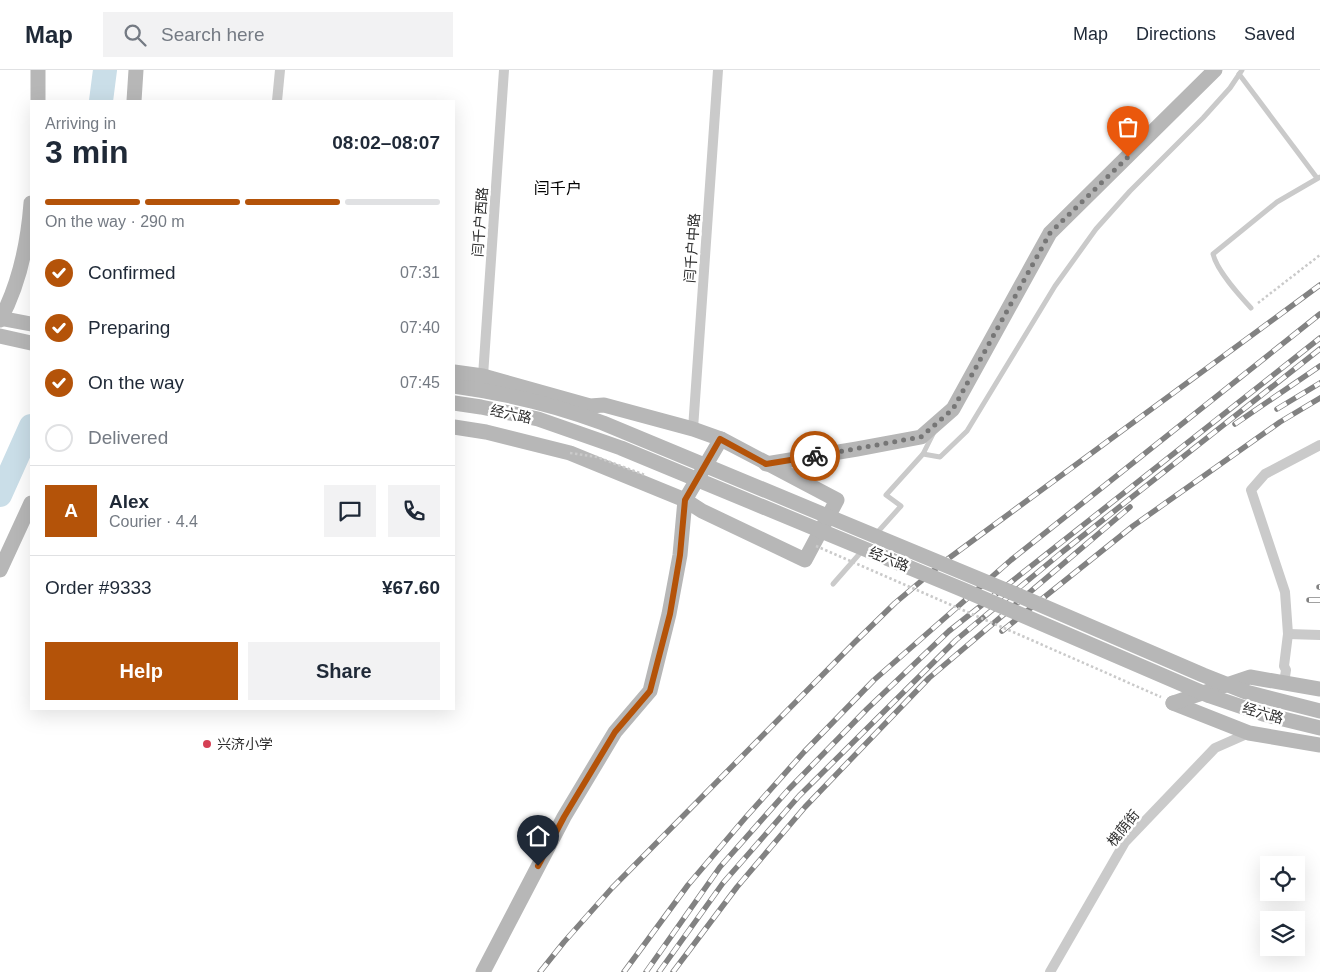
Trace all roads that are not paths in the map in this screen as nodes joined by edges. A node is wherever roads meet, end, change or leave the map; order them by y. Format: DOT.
graph roads {
  1 [pos="38,70"];
  2 [pos="136,70"];
  3 [pos="280,70"];
  4 [pos="504,70"];
  5 [pos="718,70"];
  6 [pos="1215,70"];
  7 [pos="1241,72"];
  8 [pos="38,100"];
  9 [pos="134,100"];
  10 [pos="277,100"];
  11 [pos="1319,177"];
  12 [pos="30,213"];
  13 [pos="1251,308"];
  14 [pos="0,318"];
  15 [pos="30,323"];
  16 [pos="0,336"];
  17 [pos="28,342"];
  18 [pos="455,372"];
  19 [pos="483,376"];
  20 [pos="455,386"];
  21 [pos="455,403"];
  22 [pos="936,424"];
  23 [pos="455,426"];
  24 [pos="693,428"];
  25 [pos="720,439"];
  26 [pos="1320,445"];
  27 [pos="924,454"];
  28 [pos="766,464"];
  29 [pos="685,500"];
  30 [pos="30,505"];
  31 [pos="0,570"];
  32 [pos="833,584"];
  33 [pos="1288,634"];
  34 [pos="1320,635"];
  35 [pos="1284,683"];
  36 [pos="1320,689"];
  37 [pos="1320,711"];
  38 [pos="1320,728"];
  39 [pos="1249,733"];
  40 [pos="1320,745"];
  41 [pos="482,972"];
  42 [pos="1050,972"];
  1 -- 8 [label="main road"];
  2 -- 9 [label="main road"];
  3 -- 10 [label="street"];
  4 -- 19 [label="street, 闫千户西路"];
  5 -- 24 [label="street, 闫千户中路"];
  6 -- 22 [label="main road"];
  7 -- 11 [label="lane"];
  7 -- 27 [label="lane"];
  11 -- 13 [label="lane"];
  12 -- 14 [label="main road"];
  14 -- 15 [label="main road"];
  16 -- 17 [label="main road"];
  18 -- 19 [label="main road"];
  19 -- 24 [label="main road"];
  20 -- 37 [label="main road, 经六路, bridge"];
  21 -- 38 [label="main road, 经六路, bridge"];
  22 -- 27 [label="lane"];
  22 -- 28 [label="main road"];
  23 -- 29 [label="main road"];
  24 -- 25 [label="main road"];
  25 -- 28 [label="main road"];
  25 -- 29 [label="main road"];
  26 -- 33 [label="street"];
  27 -- 32 [label="lane"];
  28 -- 29 [label="main road"];
  29 -- 41 [label="main road"];
  30 -- 31 [label="main road"];
  33 -- 34 [label="street"];
  33 -- 35 [label="street"];
  35 -- 36 [label="main road"];
  35 -- 39 [label="main road"];
  39 -- 40 [label="main road"];
  39 -- 42 [label="street, 槐荫街"];
}
